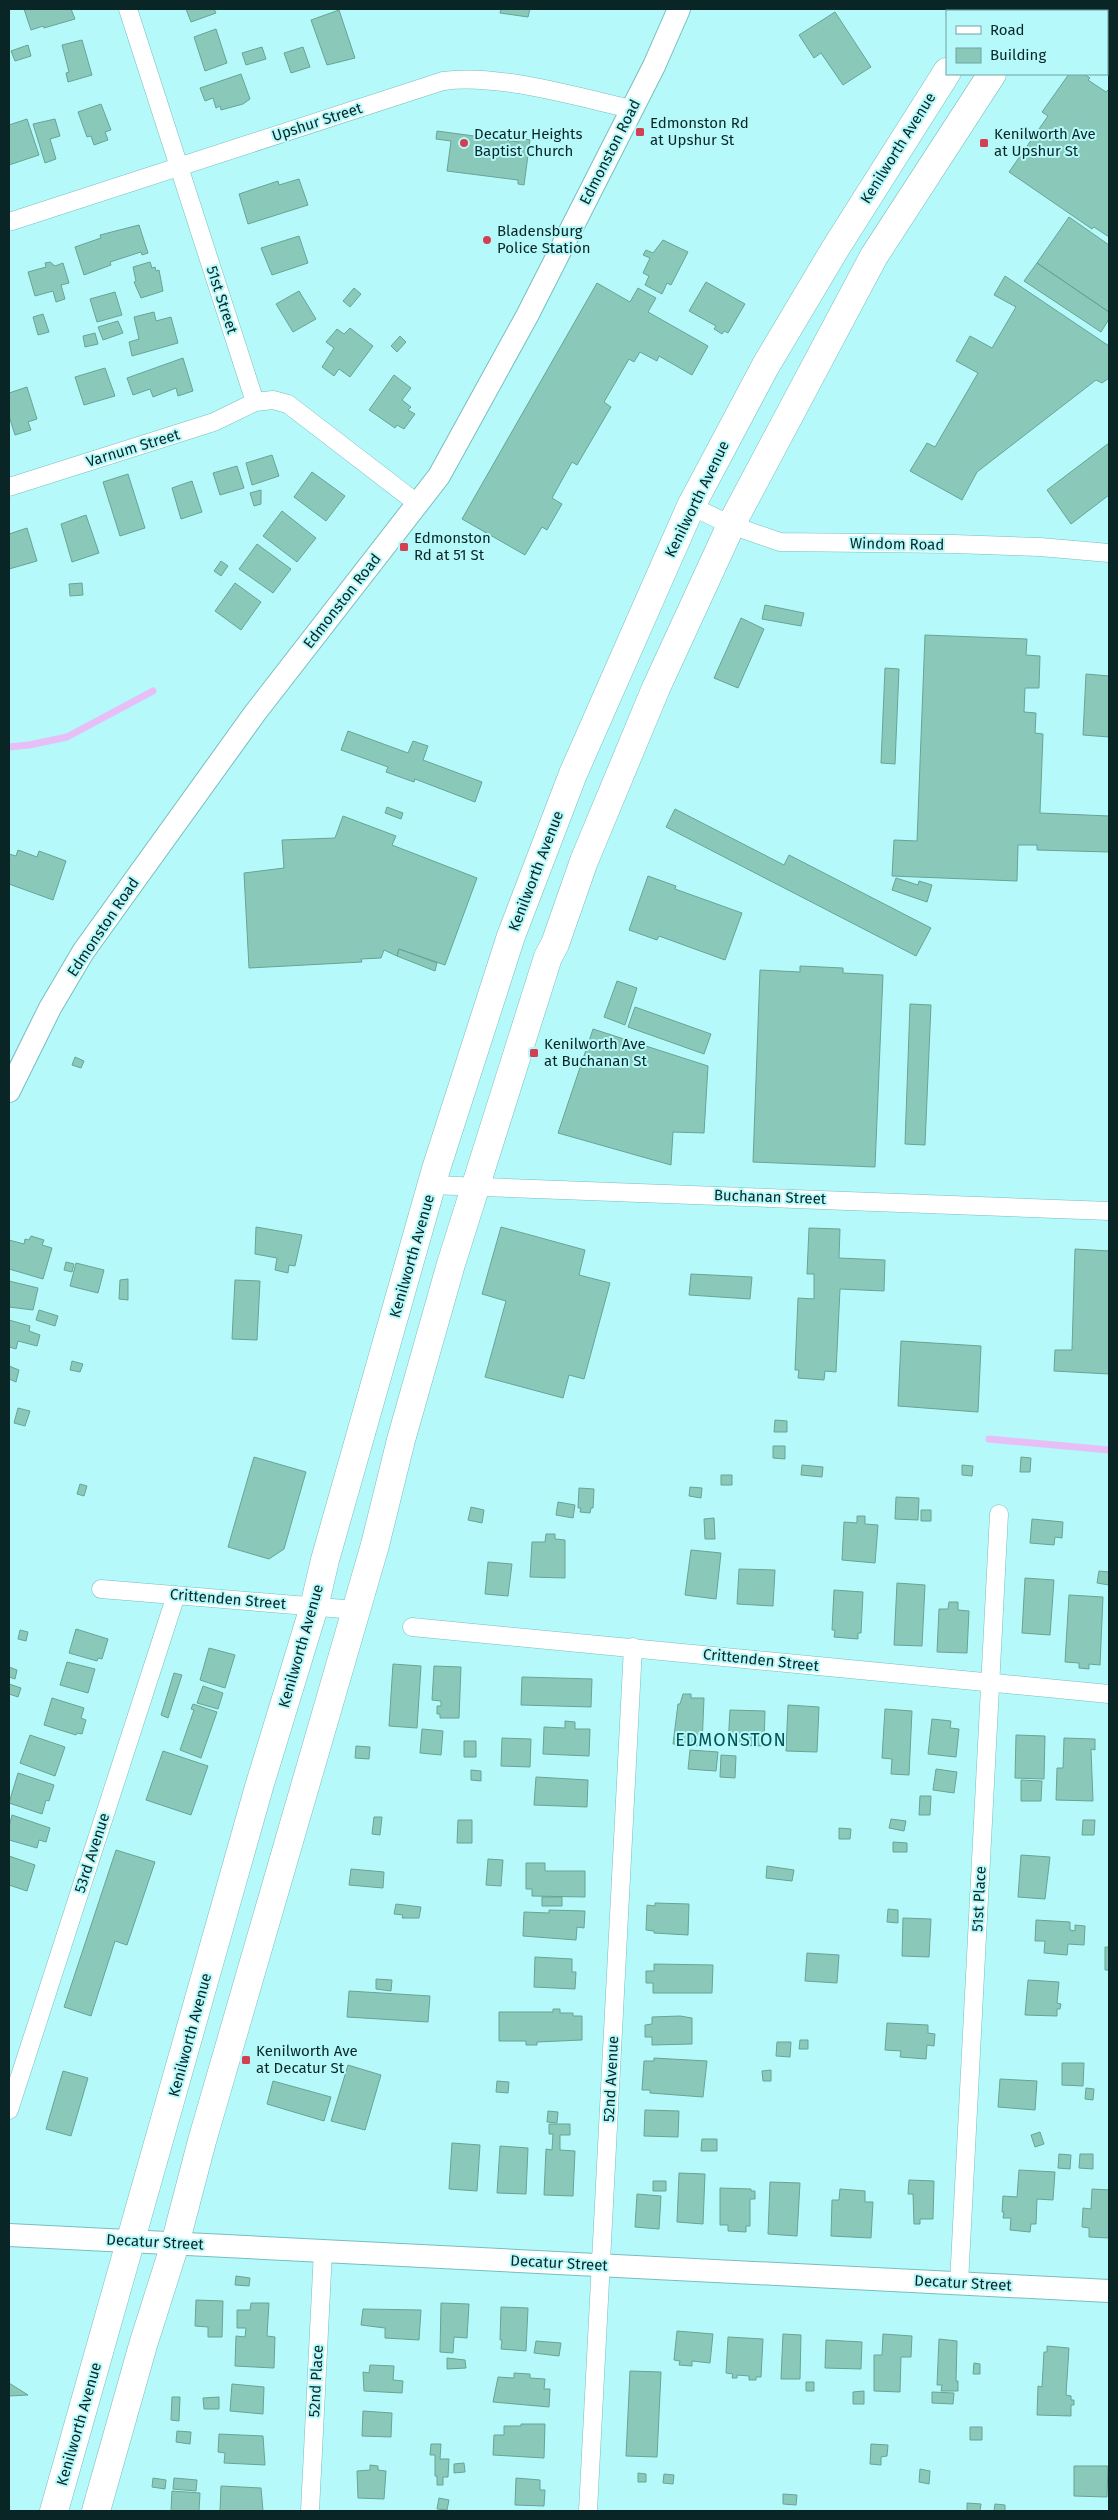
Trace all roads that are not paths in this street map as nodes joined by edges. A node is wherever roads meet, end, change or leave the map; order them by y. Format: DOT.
graph roads {
  1 [pos="128,9"];
  2 [pos="678,9"];
  3 [pos="946,74"];
  4 [pos="991,75"];
  5 [pos="631,110"];
  6 [pos="180,167"];
  7 [pos="9,222"];
  8 [pos="255,402"];
  9 [pos="9,487"];
  10 [pos="418,504"];
  11 [pos="691,506"];
  12 [pos="731,525"];
  13 [pos="1109,553"];
  14 [pos="9,1091"];
  15 [pos="432,1185"];
  16 [pos="476,1187"];
  17 [pos="1109,1211"];
  18 [pos="1000,1514"];
  19 [pos="100,1588"];
  20 [pos="176,1595"];
  21 [pos="314,1607"];
  22 [pos="356,1610"];
  23 [pos="412,1627"];
  24 [pos="633,1647"];
  25 [pos="991,1683"];
  26 [pos="1109,1694"];
  27 [pos="9,2110"];
  28 [pos="9,2235"];
  29 [pos="130,2241"];
  30 [pos="175,2244"];
  31 [pos="323,2251"];
  32 [pos="601,2265"];
  33 [pos="959,2283"];
  34 [pos="1109,2291"];
  35 [pos="54,2511"];
  36 [pos="96,2511"];
  37 [pos="310,2511"];
  38 [pos="588,2511"];
  1 -- 6 [label="street, 51st Street"];
  2 -- 5 [label="street, Edmonston Road"];
  3 -- 11 [label="main road, Kenilworth Avenue"];
  4 -- 12 [label="main road"];
  5 -- 6 [label="street, Upshur Street"];
  5 -- 10 [label="street, Edmonston Road"];
  6 -- 7 [label="street, Upshur Street"];
  6 -- 8 [label="street, 51st Street"];
  8 -- 9 [label="street, Varnum Street"];
  8 -- 10 [label="street"];
  10 -- 14 [label="street, Edmonston Road"];
  11 -- 12 [label="street, Windom Road"];
  11 -- 15 [label="main road, Kenilworth Avenue"];
  12 -- 13 [label="street, Windom Road"];
  12 -- 16 [label="main road"];
  15 -- 16 [label="street, Buchanan Street"];
  15 -- 21 [label="main road, Kenilworth Avenue"];
  16 -- 17 [label="street, Buchanan Street"];
  16 -- 22 [label="main road"];
  18 -- 25 [label="street, 51st Place"];
  19 -- 20 [label="street, Crittenden Street"];
  20 -- 21 [label="street, Crittenden Street"];
  20 -- 27 [label="street, 53rd Avenue"];
  21 -- 22 [label="street, Crittenden Street"];
  21 -- 29 [label="main road, Kenilworth Avenue"];
  22 -- 30 [label="main road"];
  23 -- 24 [label="street, Crittenden Street"];
  24 -- 25 [label="street, Crittenden Street"];
  24 -- 32 [label="street, 52nd Avenue"];
  25 -- 26 [label="street, Crittenden Street"];
  25 -- 33 [label="street, 51st Place"];
  28 -- 29 [label="street, Decatur Street"];
  29 -- 30 [label="street, Decatur Street"];
  29 -- 35 [label="main road, Kenilworth Avenue"];
  30 -- 31 [label="street, Decatur Street"];
  30 -- 36 [label="main road"];
  31 -- 32 [label="street, Decatur Street"];
  31 -- 37 [label="street, 52nd Place"];
  32 -- 33 [label="street, Decatur Street"];
  32 -- 38 [label="street, 52nd Avenue"];
  33 -- 34 [label="street, Decatur Street"];
}
